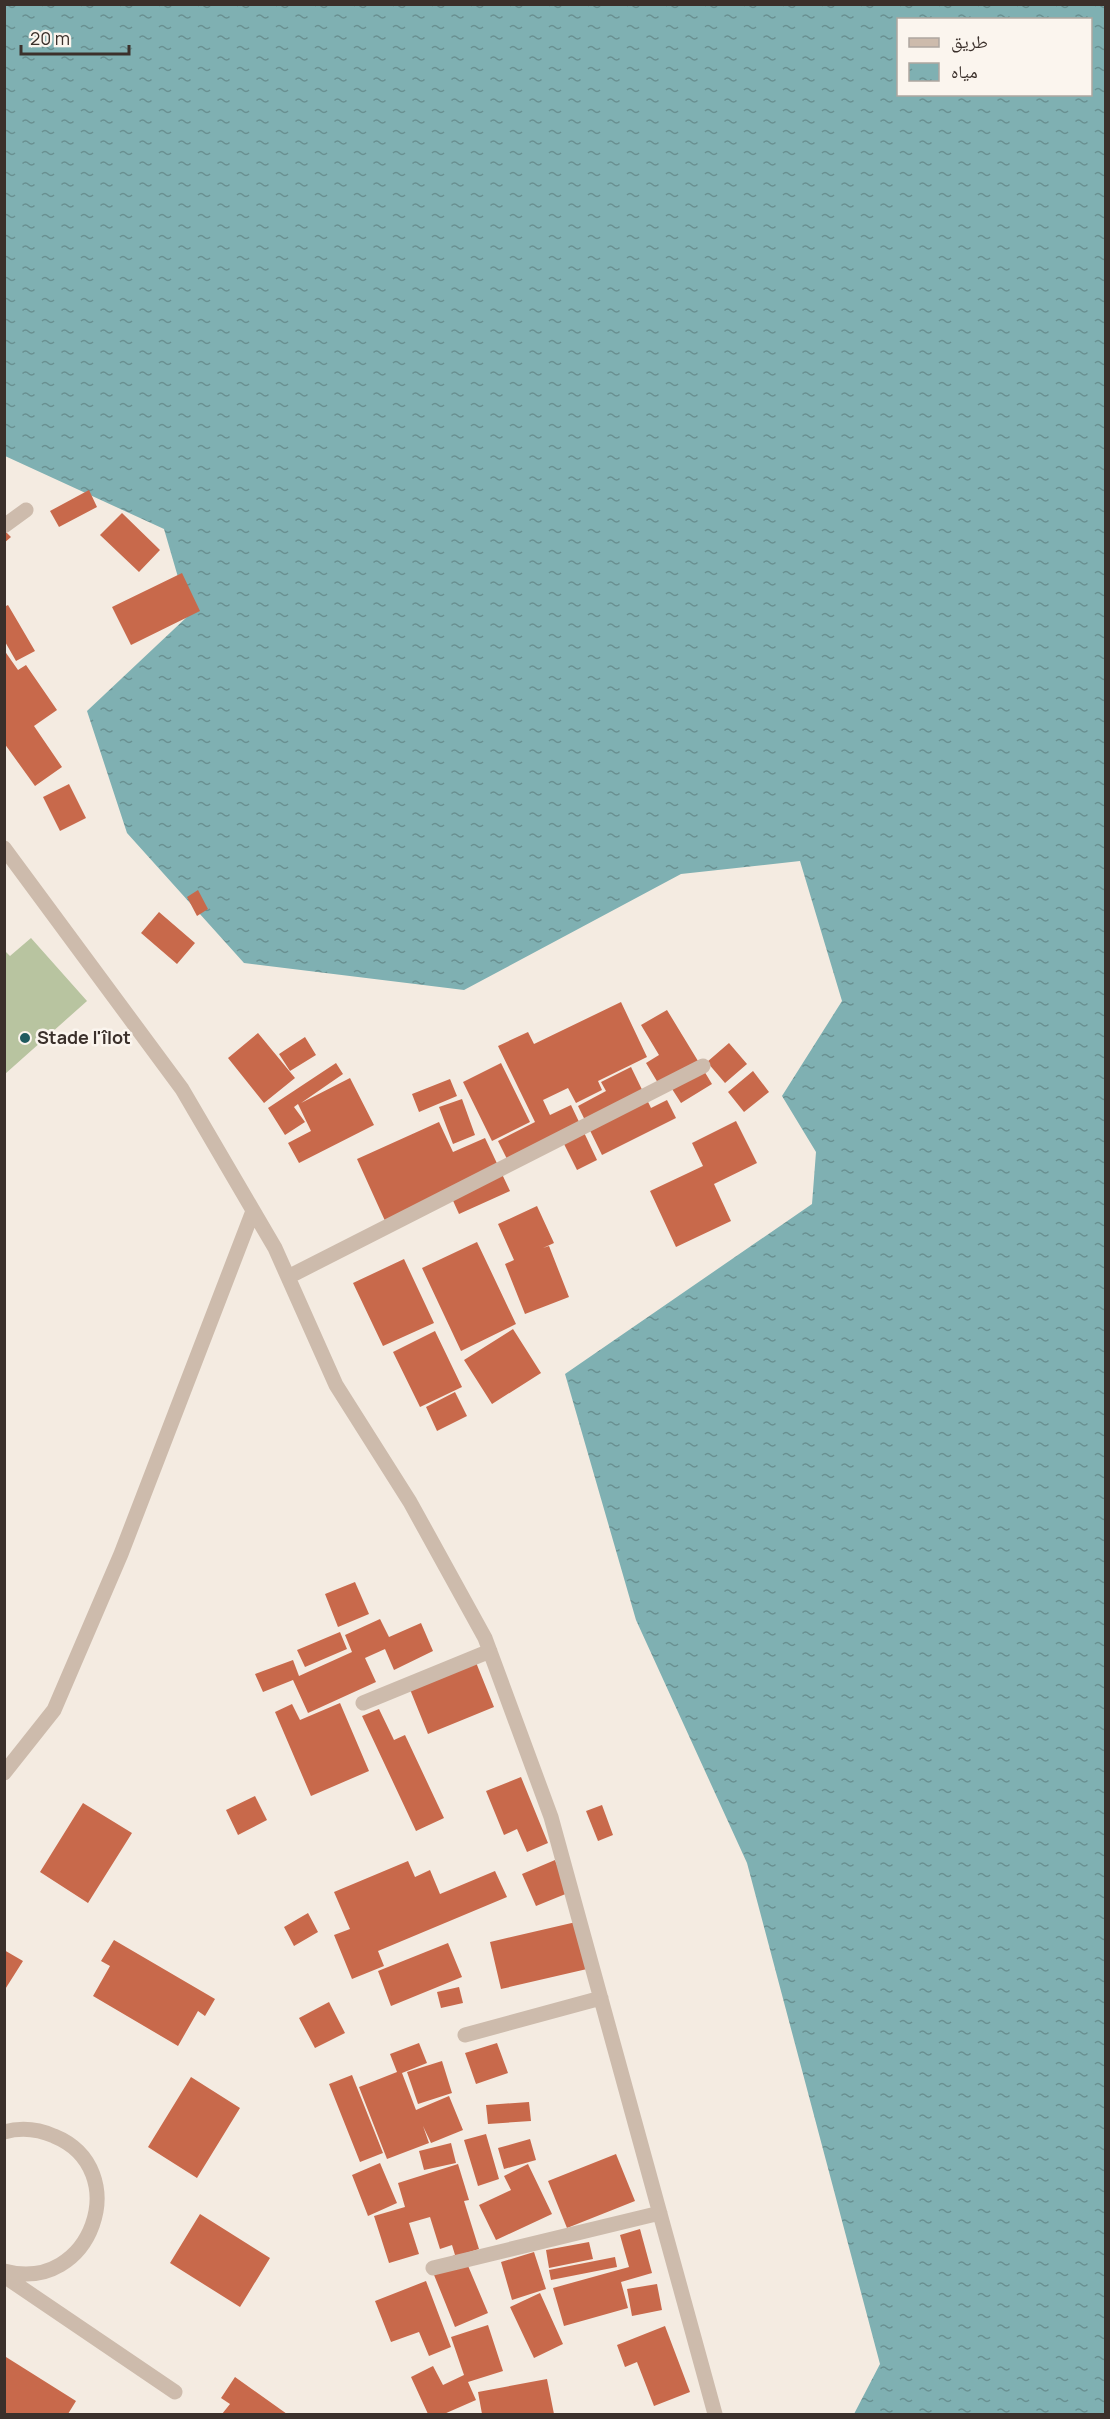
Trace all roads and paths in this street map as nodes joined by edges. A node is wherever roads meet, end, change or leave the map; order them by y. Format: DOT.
graph roads {
  1 [pos="26,510"];
  2 [pos="4,526"];
  3 [pos="4,848"];
  4 [pos="703,1066"];
  5 [pos="253,1211"];
  6 [pos="288,1276"];
  7 [pos="490,1651"];
  8 [pos="363,1703"];
  9 [pos="4,1773"];
  10 [pos="601,1998"];
  11 [pos="465,2035"];
  12 [pos="4,2132"];
  13 [pos="660,2213"];
  14 [pos="433,2268"];
  15 [pos="4,2271"];
  16 [pos="4,2276"];
  17 [pos="175,2392"];
  18 [pos="715,2415"];
  1 -- 2 [label="street"];
  3 -- 5 [label="street"];
  4 -- 6 [label="street"];
  5 -- 6 [label="street"];
  5 -- 9 [label="street"];
  6 -- 7 [label="street"];
  7 -- 8 [label="street"];
  7 -- 10 [label="street"];
  10 -- 11 [label="street"];
  10 -- 13 [label="street"];
  12 -- 15 [label="street"];
  13 -- 14 [label="street"];
  13 -- 18 [label="street"];
  16 -- 17 [label="street"];
}
